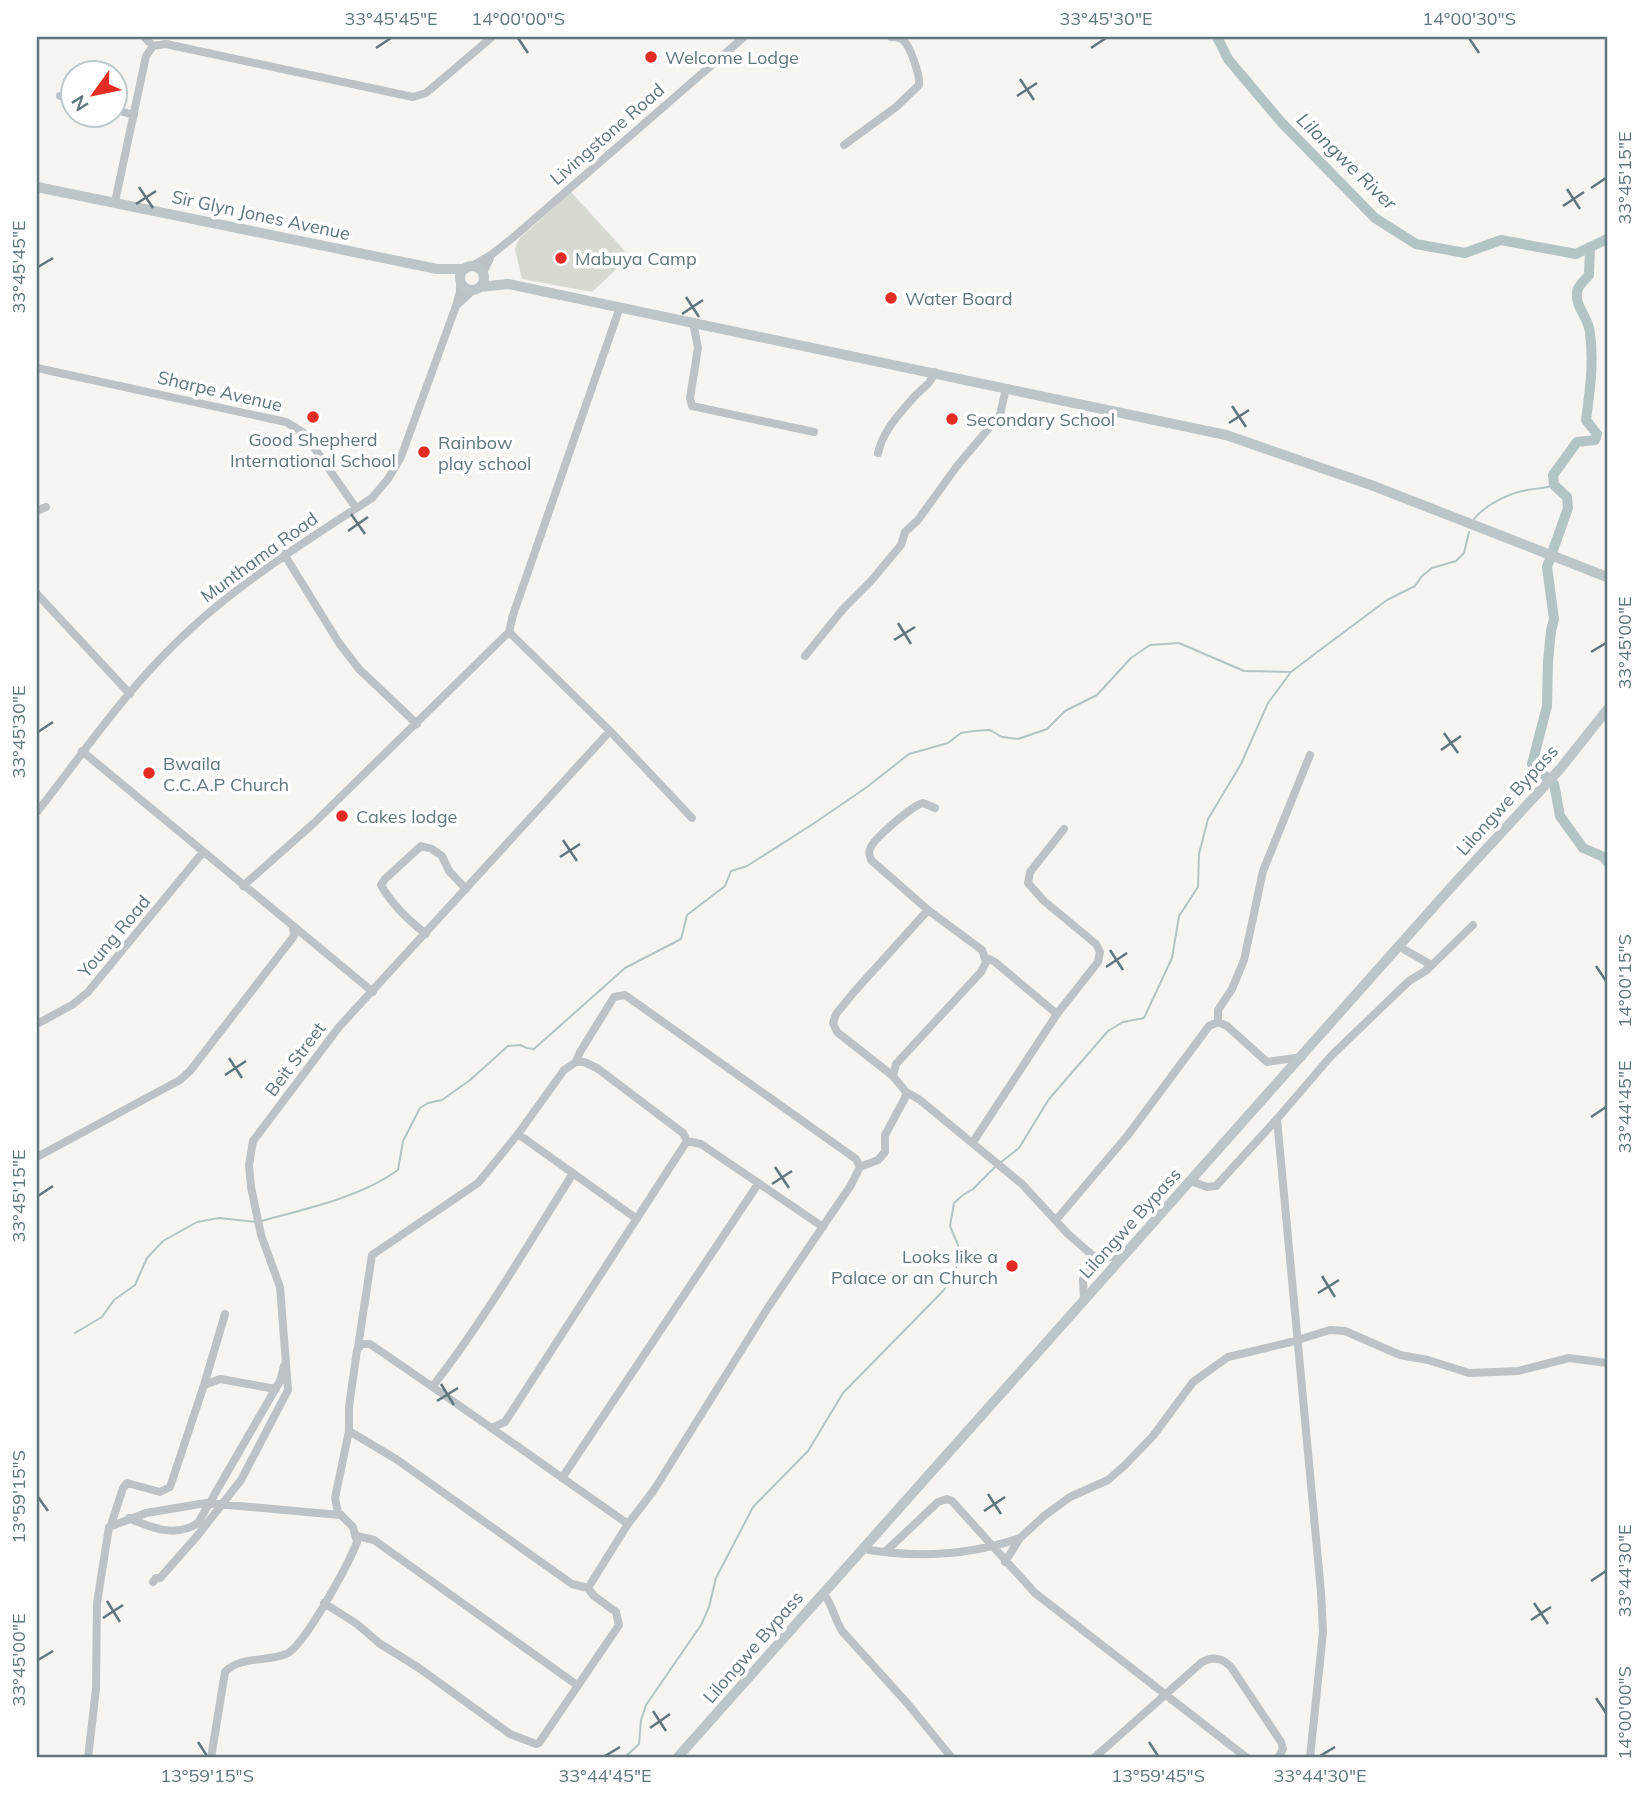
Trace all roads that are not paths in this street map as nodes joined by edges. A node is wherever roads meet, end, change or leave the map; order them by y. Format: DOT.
graph roads {
  1 [pos="145,37"];
  2 [pos="492,37"];
  3 [pos="744,37"];
  4 [pos="891,37"];
  5 [pos="153,46"];
  6 [pos="130,114"];
  7 [pos="134,115"];
  8 [pos="844,145"];
  9 [pos="37,187"];
  10 [pos="115,202"];
  11 [pos="491,255"];
  12 [pos="468,268"];
  13 [pos="437,269"];
  14 [pos="483,273"];
  15 [pos="460,284"];
  16 [pos="508,284"];
  17 [pos="476,288"];
  18 [pos="456,306"];
  19 [pos="620,307"];
  20 [pos="693,322"];
  21 [pos="37,368"];
  22 [pos="935,372"];
  23 [pos="1006,388"];
  24 [pos="814,432"];
  25 [pos="878,453"];
  26 [pos="46,507"];
  27 [pos="356,508"];
  28 [pos="37,511"];
  29 [pos="284,554"];
  30 [pos="1604,579"];
  31 [pos="37,594"];
  32 [pos="509,632"];
  33 [pos="805,656"];
  34 [pos="130,694"];
  35 [pos="1607,710"];
  36 [pos="417,724"];
  37 [pos="610,731"];
  38 [pos="82,751"];
  39 [pos="1310,755"];
  40 [pos="934,808"];
  41 [pos="37,813"];
  42 [pos="692,818"];
  43 [pos="1063,829"];
  44 [pos="203,852"];
  45 [pos="243,886"];
  46 [pos="466,889"];
  47 [pos="928,910"];
  48 [pos="1473,925"];
  49 [pos="293,926"];
  50 [pos="426,934"];
  51 [pos="1405,950"];
  52 [pos="987,958"];
  53 [pos="1427,970"];
  54 [pos="373,992"];
  55 [pos="1057,1014"];
  56 [pos="1218,1022"];
  57 [pos="37,1024"];
  58 [pos="1302,1057"];
  59 [pos="576,1062"];
  60 [pos="1271,1063"];
  61 [pos="893,1076"];
  62 [pos="1281,1080"];
  63 [pos="906,1092"];
  64 [pos="1278,1119"];
  65 [pos="519,1135"];
  66 [pos="687,1141"];
  67 [pos="973,1142"];
  68 [pos="37,1157"];
  69 [pos="860,1167"];
  70 [pos="572,1175"];
  71 [pos="1191,1181"];
  72 [pos="758,1184"];
  73 [pos="636,1219"];
  74 [pos="1056,1220"];
  75 [pos="823,1227"];
  76 [pos="1095,1256"];
  77 [pos="1124,1256"];
  78 [pos="1084,1301"];
  79 [pos="225,1314"];
  80 [pos="1298,1339"];
  81 [pos="358,1347"];
  82 [pos="286,1353"];
  83 [pos="1607,1363"];
  84 [pos="204,1385"];
  85 [pos="433,1386"];
  86 [pos="276,1389"];
  87 [pos="491,1428"];
  88 [pos="349,1431"];
  89 [pos="562,1478"];
  90 [pos="211,1503"];
  91 [pos="223,1505"];
  92 [pos="340,1515"];
  93 [pos="128,1518"];
  94 [pos="628,1524"];
  95 [pos="111,1525"];
  96 [pos="357,1536"];
  97 [pos="1020,1538"];
  98 [pos="992,1546"];
  99 [pos="863,1549"];
  100 [pos="886,1552"];
  101 [pos="1005,1562"];
  102 [pos="153,1582"];
  103 [pos="588,1588"];
  104 [pos="823,1593"];
  105 [pos="324,1603"];
  106 [pos="577,1685"];
  107 [pos="1166,1695"];
  108 [pos="949,1757"];
  109 [pos="88,1758"];
  110 [pos="211,1758"];
  111 [pos="677,1758"];
  112 [pos="1094,1758"];
  113 [pos="1247,1758"];
  114 [pos="1278,1758"];
  115 [pos="1310,1758"];
  1 -- 5 [label="street"];
  2 -- 5 [label="street"];
  3 -- 11 [label="street, Livingstone Road"];
  4 -- 8 [label="street"];
  5 -- 7 [label="street"];
  6 -- 7 [label="street"];
  7 -- 10 [label="street"];
  9 -- 10 [label="main road, Sir Glyn Jones Avenue"];
  10 -- 13 [label="main road, Sir Glyn Jones Avenue"];
  11 -- 12 [label="street, Livingstone Road"];
  11 -- 14 [label="street, Livingstone Road"];
  12 -- 13 [label="main road"];
  12 -- 14 [label="main road"];
  12 -- 15 [label="main road"];
  13 -- 15 [label="main road"];
  14 -- 16 [label="main road"];
  14 -- 17 [label="main road"];
  15 -- 17 [label="main road"];
  15 -- 18 [label="street, Munthama Road"];
  16 -- 17 [label="main road"];
  16 -- 19 [label="main road"];
  17 -- 18 [label="street, Munthama Road"];
  18 -- 27 [label="street, Munthama Road"];
  19 -- 20 [label="main road"];
  19 -- 32 [label="street"];
  20 -- 22 [label="main road"];
  20 -- 24 [label="street"];
  21 -- 27 [label="street, Sharpe Avenue"];
  22 -- 23 [label="main road"];
  22 -- 25 [label="street"];
  23 -- 30 [label="main road"];
  23 -- 33 [label="street"];
  26 -- 28 [label="street"];
  27 -- 29 [label="street, Munthama Road"];
  29 -- 34 [label="street, Munthama Road"];
  29 -- 36 [label="street"];
  31 -- 34 [label="street"];
  32 -- 36 [label="street"];
  32 -- 37 [label="street"];
  34 -- 38 [label="street, Munthama Road"];
  35 -- 58 [label="main road, Lilongwe Bypass"];
  36 -- 45 [label="street"];
  37 -- 42 [label="street"];
  37 -- 46 [label="street, Beit Street"];
  38 -- 41 [label="street, Munthama Road"];
  38 -- 44 [label="street"];
  39 -- 56 [label="street"];
  40 -- 47 [label="street"];
  43 -- 55 [label="street"];
  44 -- 45 [label="street"];
  44 -- 57 [label="street, Young Road"];
  45 -- 49 [label="street"];
  46 -- 50 [label="street, Beit Street"];
  46 -- 50 [label="street"];
  47 -- 52 [label="street"];
  47 -- 61 [label="street"];
  48 -- 53 [label="street"];
  49 -- 54 [label="street"];
  49 -- 68 [label="street"];
  50 -- 54 [label="street, Beit Street"];
  51 -- 53 [label="street"];
  52 -- 55 [label="street"];
  52 -- 61 [label="street"];
  53 -- 64 [label="street"];
  54 -- 82 [label="street, Beit Street"];
  55 -- 67 [label="street"];
  56 -- 60 [label="street"];
  56 -- 74 [label="street"];
  58 -- 60 [label="street"];
  58 -- 62 [label="main road, Lilongwe Bypass"];
  59 -- 65 [label="street"];
  59 -- 66 [label="street"];
  59 -- 69 [label="street"];
  60 -- 62 [label="street"];
  61 -- 63 [label="street"];
  62 -- 71 [label="main road, Lilongwe Bypass"];
  63 -- 67 [label="street"];
  63 -- 69 [label="street"];
  64 -- 71 [label="street"];
  64 -- 80 [label="street"];
  65 -- 70 [label="street"];
  65 -- 81 [label="street"];
  66 -- 72 [label="street"];
  66 -- 73 [label="street"];
  67 -- 74 [label="street"];
  69 -- 75 [label="street"];
  70 -- 73 [label="street"];
  70 -- 85 [label="street"];
  71 -- 77 [label="main road, Lilongwe Bypass"];
  72 -- 75 [label="street"];
  72 -- 89 [label="street"];
  73 -- 87 [label="street"];
  74 -- 76 [label="street"];
  75 -- 94 [label="street"];
  76 -- 77 [label="street"];
  76 -- 78 [label="street"];
  77 -- 78 [label="main road, Lilongwe Bypass"];
  78 -- 99 [label="main road, Lilongwe Bypass"];
  79 -- 84 [label="street"];
  80 -- 83 [label="street"];
  80 -- 97 [label="street"];
  80 -- 115 [label="street"];
  81 -- 85 [label="street"];
  81 -- 88 [label="street"];
  82 -- 86 [label="street"];
  82 -- 91 [label="street, Beit Street"];
  84 -- 86 [label="street"];
  84 -- 95 [label="street"];
  85 -- 87 [label="street"];
  86 -- 90 [label="street"];
  87 -- 89 [label="street"];
  88 -- 92 [label="street"];
  88 -- 103 [label="street"];
  89 -- 94 [label="street"];
  90 -- 91 [label="street"];
  90 -- 93 [label="street"];
  90 -- 93 [label="street"];
  91 -- 92 [label="street"];
  91 -- 102 [label="street, Beit Street"];
  92 -- 96 [label="street"];
  93 -- 95 [label="street"];
  94 -- 103 [label="street"];
  95 -- 109 [label="street"];
  96 -- 105 [label="street"];
  96 -- 106 [label="street"];
  97 -- 98 [label="street"];
  97 -- 101 [label="street"];
  98 -- 100 [label="street"];
  98 -- 100 [label="street"];
  98 -- 101 [label="street"];
  99 -- 100 [label="street"];
  99 -- 104 [label="main road, Lilongwe Bypass"];
  101 -- 107 [label="street"];
  103 -- 106 [label="street"];
  104 -- 108 [label="street"];
  104 -- 111 [label="main road, Lilongwe Bypass"];
  105 -- 106 [label="street"];
  105 -- 110 [label="street"];
  107 -- 112 [label="street"];
  107 -- 113 [label="street"];
  107 -- 114 [label="street"];
}
